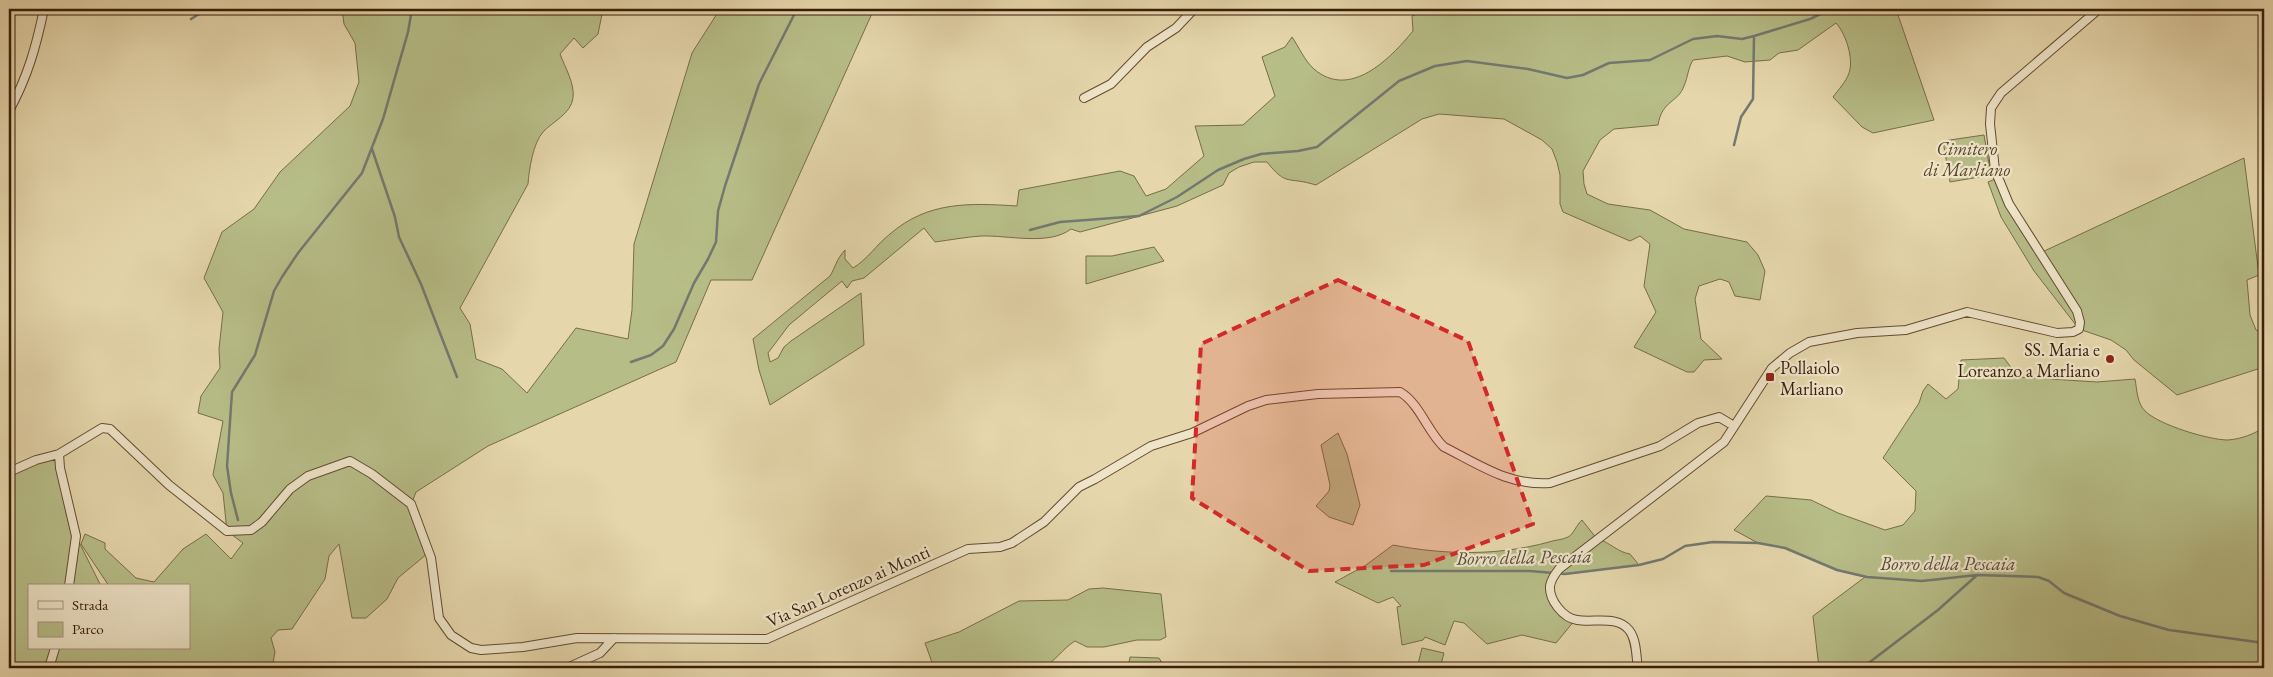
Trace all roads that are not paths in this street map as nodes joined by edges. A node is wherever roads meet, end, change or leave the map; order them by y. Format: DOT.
graph roads {
  1 [pos="44,9"];
  2 [pos="1194,9"];
  3 [pos="2099,9"];
  4 [pos="1084,98"];
  5 [pos="9,111"];
  6 [pos="1734,426"];
  7 [pos="59,454"];
  8 [pos="9,472"];
  9 [pos="69,584"];
  10 [pos="614,638"];
  11 [pos="54,650"];
  12 [pos="49,668"];
  13 [pos="567,668"];
  14 [pos="1638,668"];
  1 -- 5 [label="street"];
  2 -- 4 [label="street"];
  3 -- 6 [label="street"];
  6 -- 10 [label="street, Via San Lorenzo ai Monti"];
  6 -- 14 [label="street"];
  7 -- 8 [label="street, Via San Lorenzo ai Monti"];
  7 -- 9 [label="street"];
  7 -- 10 [label="street, Via San Lorenzo ai Monti"];
  10 -- 13 [label="street"];
  11 -- 12 [label="street"];
}
